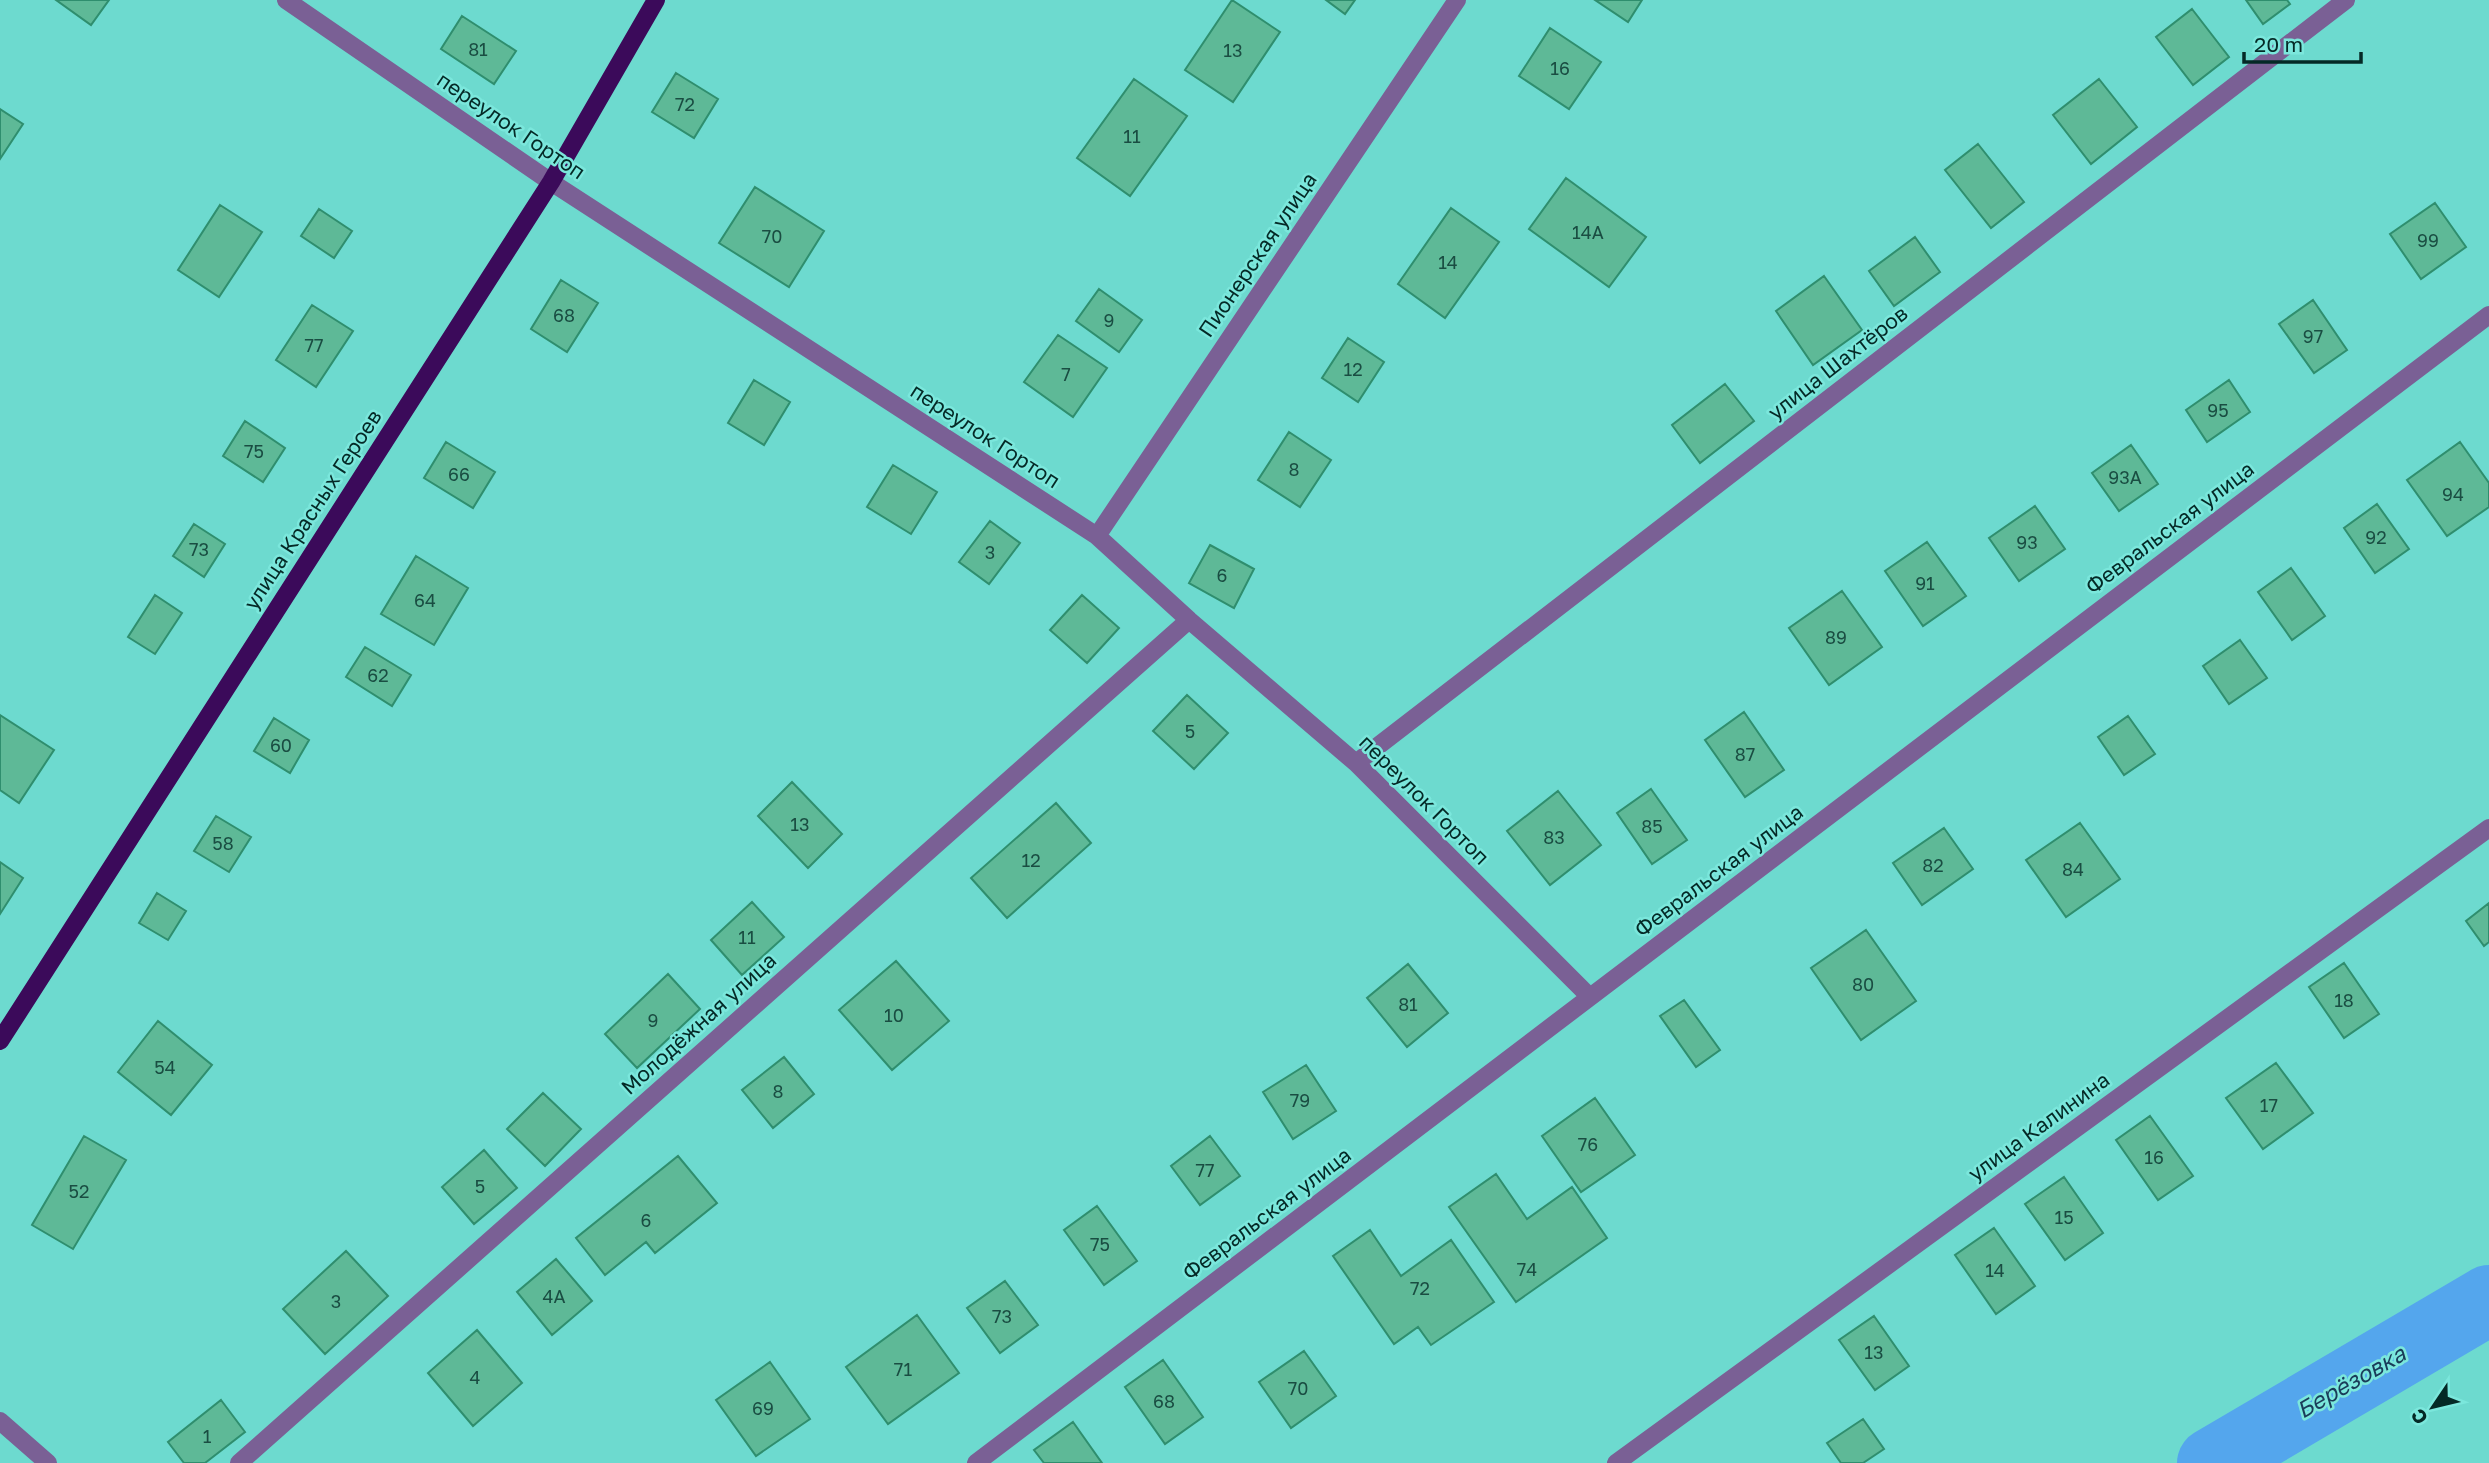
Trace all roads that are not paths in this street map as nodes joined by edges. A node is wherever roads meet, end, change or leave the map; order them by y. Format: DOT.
graph roads {
  1 [pos="286,0"];
  2 [pos="656,0"];
  3 [pos="1457,0"];
  4 [pos="2346,0"];
  5 [pos="551,182"];
  6 [pos="2489,315"];
  7 [pos="1097,536"];
  8 [pos="1189,620"];
  9 [pos="1356,763"];
  10 [pos="2489,828"];
  11 [pos="1590,997"];
  12 [pos="0,1041"];
  13 [pos="0,1421"];
  14 [pos="48,1463"];
  15 [pos="239,1463"];
  16 [pos="976,1463"];
  17 [pos="1616,1463"];
  1 -- 5 [label="street, переулок Гортоп"];
  2 -- 5 [label="main road, улица Красных Героев"];
  3 -- 7 [label="street, Пионерская улица"];
  4 -- 9 [label="street, улица Шахтёров"];
  5 -- 7 [label="street, переулок Гортоп"];
  5 -- 12 [label="main road, улица Красных Героев"];
  6 -- 11 [label="street, Февральская улица"];
  7 -- 8 [label="street, переулок Гортоп"];
  8 -- 9 [label="street, переулок Гортоп"];
  8 -- 15 [label="street, Молодёжная улица"];
  9 -- 11 [label="street, переулок Гортоп"];
  10 -- 17 [label="street, улица Калинина"];
  11 -- 16 [label="street, Февральская улица"];
  13 -- 14 [label="street"];
}
